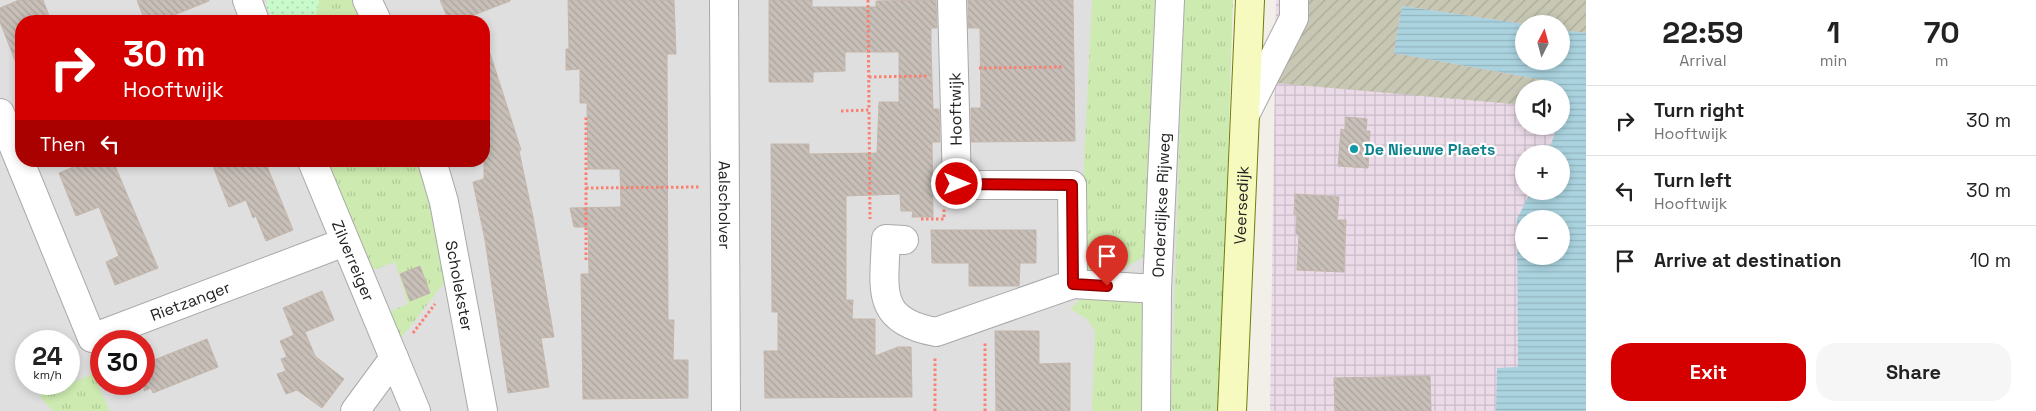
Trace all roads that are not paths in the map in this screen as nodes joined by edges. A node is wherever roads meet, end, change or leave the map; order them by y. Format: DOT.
graph roads {
  1 [pos="247,0"];
  2 [pos="366,0"];
  3 [pos="724,0"];
  4 [pos="952,0"];
  5 [pos="1170,0"];
  6 [pos="1250,0"];
  7 [pos="1294,0"];
  8 [pos="253,15"];
  9 [pos="374,15"];
  10 [pos="0,113"];
  11 [pos="1245,115"];
  12 [pos="15,150"];
  13 [pos="22,167"];
  14 [pos="314,167"];
  15 [pos="434,167"];
  16 [pos="895,240"];
  17 [pos="345,242"];
  18 [pos="1073,284"];
  19 [pos="1157,289"];
  20 [pos="394,358"];
  21 [pos="355,411"];
  22 [pos="416,411"];
  23 [pos="483,411"];
  24 [pos="726,411"];
  25 [pos="1156,411"];
  26 [pos="1232,411"];
  1 -- 8 [label="street"];
  2 -- 9 [label="street"];
  3 -- 24 [label="street, Aalscholver"];
  4 -- 18 [label="street, Hooftwijk"];
  5 -- 19 [label="street, Onderdijkse Rijweg"];
  6 -- 11 [label="main road, Veersedijk"];
  7 -- 11 [label="street"];
  10 -- 12 [label="street, Rietzanger"];
  11 -- 26 [label="main road, Veersedijk"];
  13 -- 17 [label="street, Rietzanger"];
  14 -- 17 [label="street, Zilverreiger"];
  15 -- 23 [label="street, Scholekster"];
  16 -- 18 [label="street"];
  17 -- 20 [label="street, Zilverreiger"];
  18 -- 19 [label="street"];
  19 -- 25 [label="street, Onderdijkse Rijweg"];
  20 -- 21 [label="street"];
  20 -- 22 [label="street, Zilverreiger"];
}
